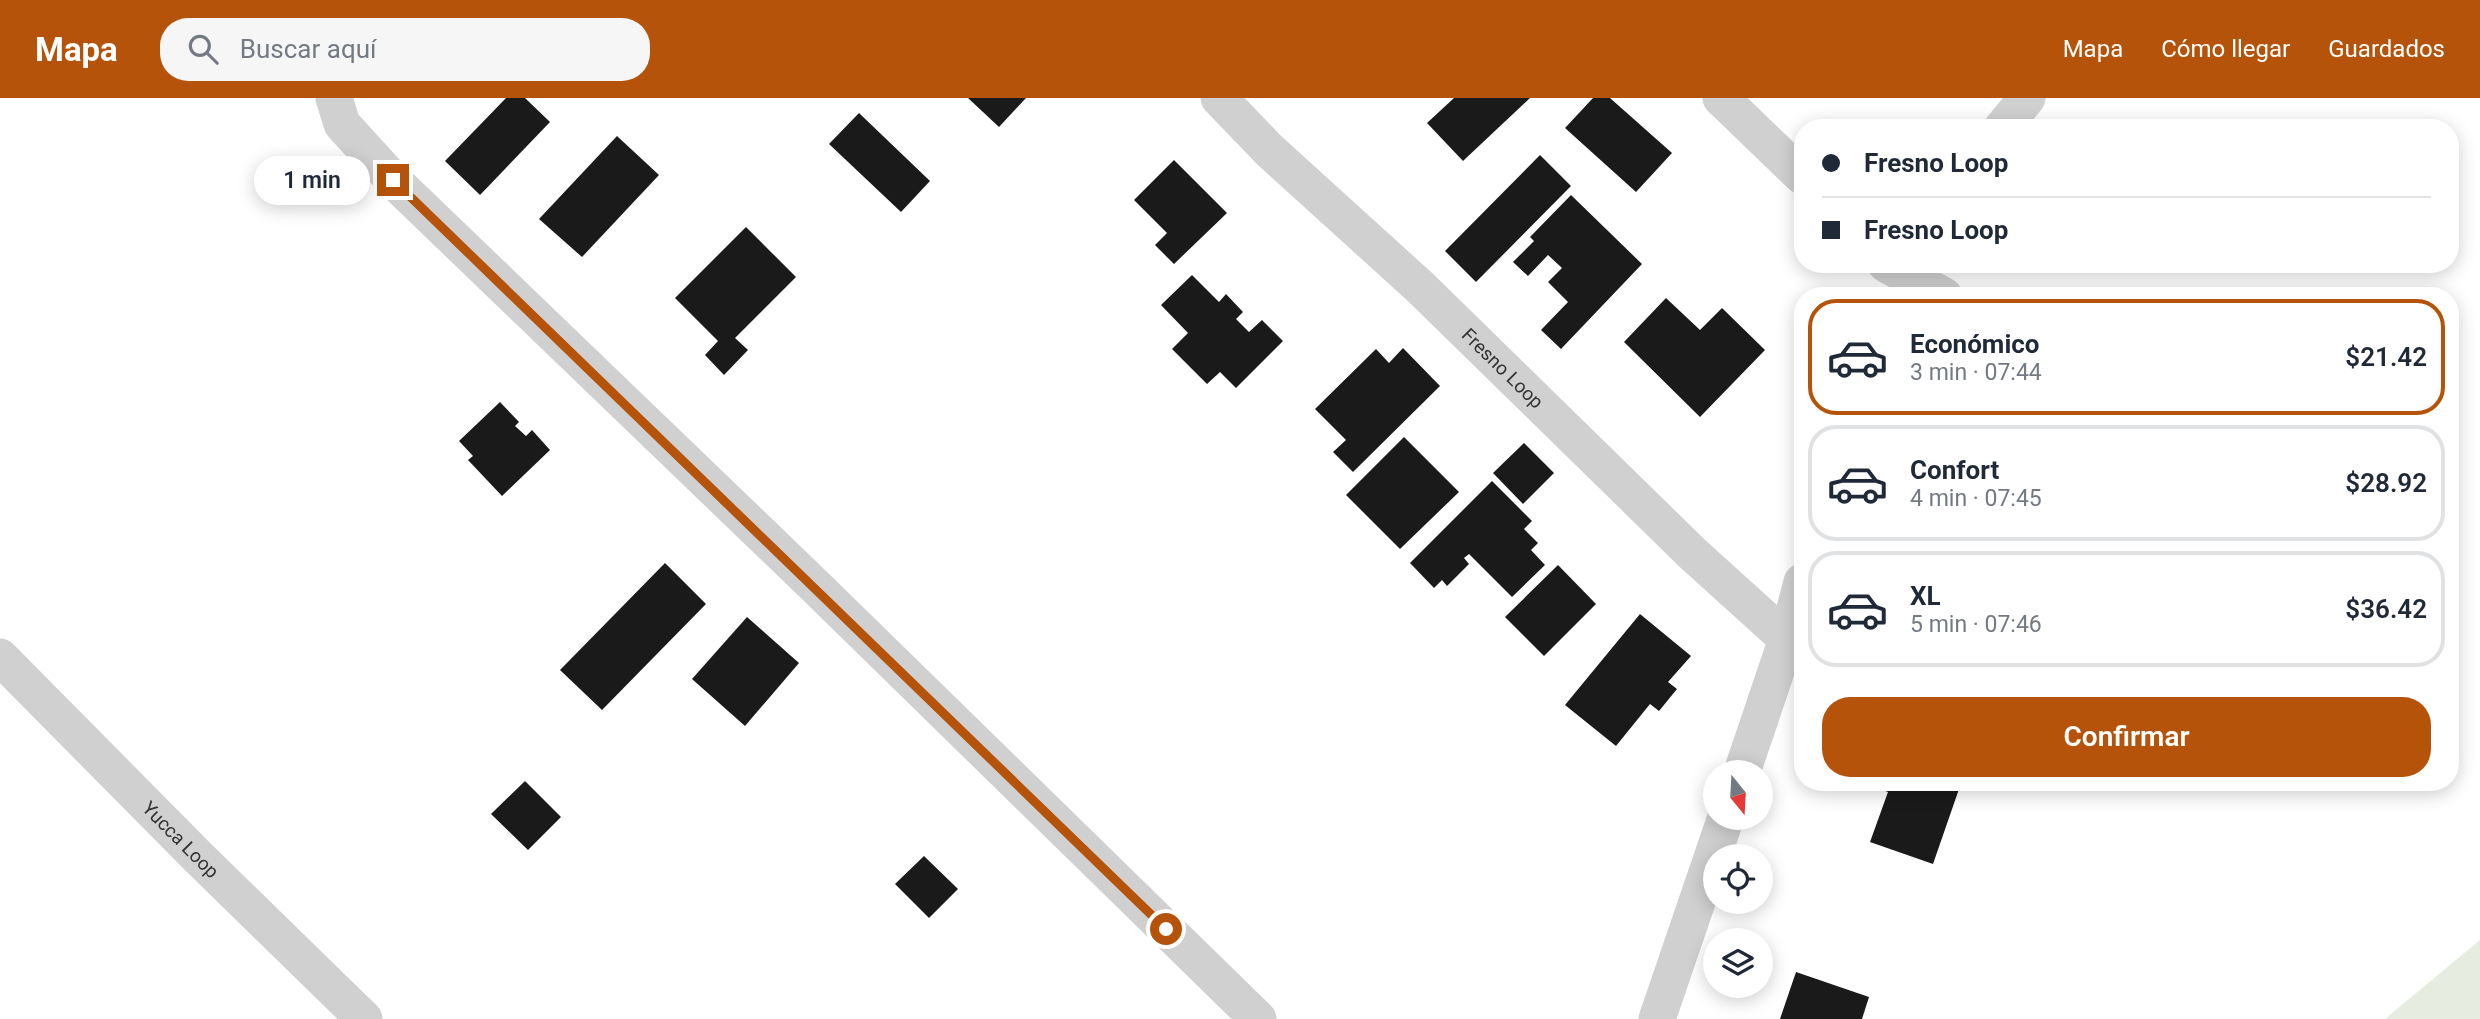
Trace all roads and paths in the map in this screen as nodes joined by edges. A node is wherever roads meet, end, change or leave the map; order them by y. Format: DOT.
graph roads {
  1 [pos="334,98"];
  2 [pos="1219,98"];
  3 [pos="1721,98"];
  4 [pos="2027,98"];
  5 [pos="2010,119"];
  6 [pos="1794,168"];
  7 [pos="1886,273"];
  8 [pos="1921,287"];
  9 [pos="1794,612"];
  10 [pos="1787,639"];
  11 [pos="0,657"];
  12 [pos="1746,760"];
  13 [pos="1722,830"];
  14 [pos="363,1019"];
  15 [pos="1258,1019"];
  16 [pos="1657,1019"];
  1 -- 15 [label="street"];
  2 -- 10 [label="street, Fresno Loop"];
  3 -- 6 [label="street"];
  4 -- 5 [label="street"];
  7 -- 8 [label="street"];
  9 -- 10 [label="street"];
  10 -- 12 [label="street"];
  11 -- 14 [label="street, Yucca Loop"];
  13 -- 16 [label="street"];
}
